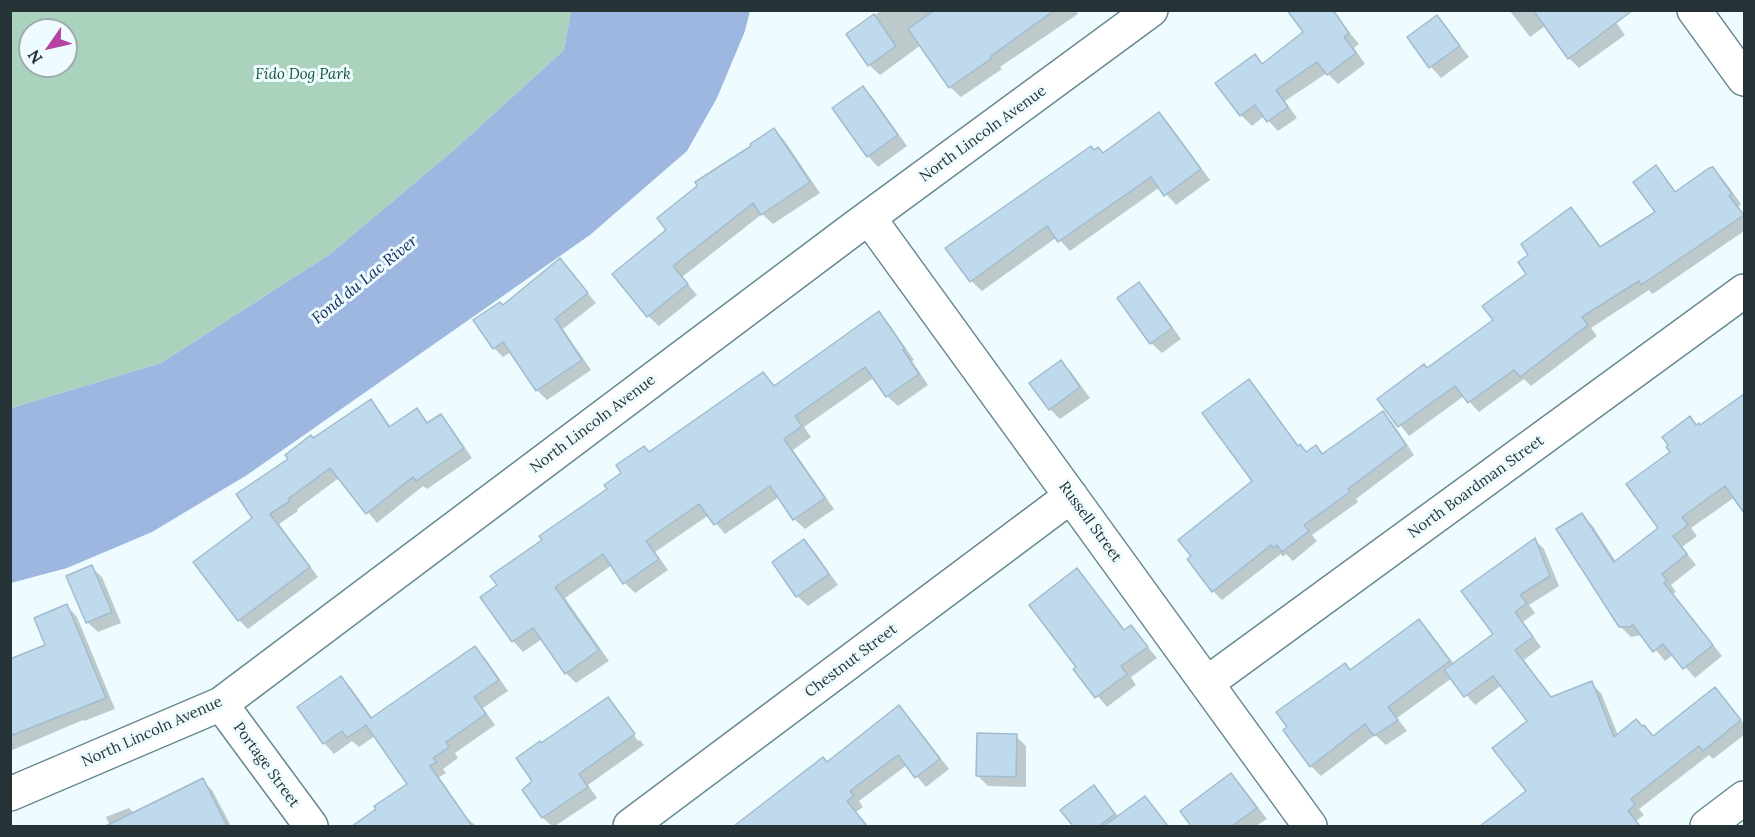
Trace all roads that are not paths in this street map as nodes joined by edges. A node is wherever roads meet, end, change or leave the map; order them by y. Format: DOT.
graph roads {
  1 [pos="1151,10"];
  2 [pos="1694,10"];
  3 [pos="1744,79"];
  4 [pos="868,218"];
  5 [pos="1744,291"];
  6 [pos="1071,495"];
  7 [pos="1208,683"];
  8 [pos="221,704"];
  9 [pos="10,794"];
  10 [pos="1744,798"];
  11 [pos="311,826"];
  12 [pos="630,826"];
  13 [pos="1310,826"];
  14 [pos="1707,826"];
  1 -- 4 [label="street, North Lincoln Avenue"];
  2 -- 3 [label="street"];
  4 -- 6 [label="street, Russell Street"];
  4 -- 8 [label="street, North Lincoln Avenue"];
  5 -- 7 [label="street, North Boardman Street"];
  6 -- 7 [label="street, Russell Street"];
  6 -- 12 [label="street, Chestnut Street"];
  7 -- 13 [label="street, Russell Street"];
  8 -- 9 [label="street, North Lincoln Avenue"];
  8 -- 11 [label="street, Portage Street"];
  10 -- 14 [label="street"];
}
